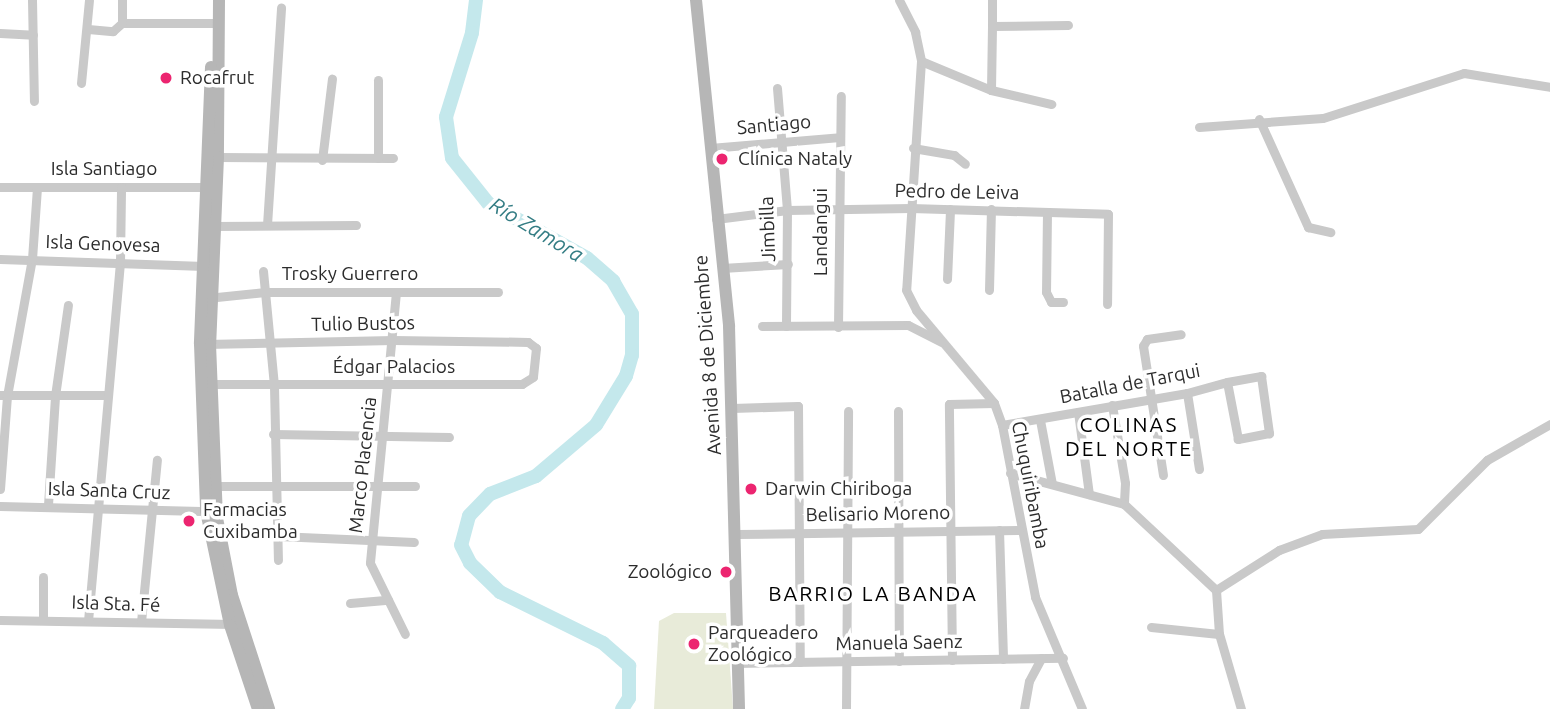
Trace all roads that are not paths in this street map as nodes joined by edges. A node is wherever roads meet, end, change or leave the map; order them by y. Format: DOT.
graph roads {
  1 [pos="32,0"];
  2 [pos="89,0"];
  3 [pos="122,0"];
  4 [pos="211,0"];
  5 [pos="219,0"];
  6 [pos="696,0"];
  7 [pos="899,0"];
  8 [pos="992,0"];
  9 [pos="281,7"];
  10 [pos="122,23"];
  11 [pos="212,23"];
  12 [pos="1068,25"];
  13 [pos="992,26"];
  14 [pos="88,29"];
  15 [pos="0,33"];
  16 [pos="33,36"];
  17 [pos="921,61"];
  18 [pos="332,79"];
  19 [pos="378,80"];
  20 [pos="81,83"];
  21 [pos="1550,87"];
  22 [pos="777,88"];
  23 [pos="215,89"];
  24 [pos="991,90"];
  25 [pos="841,96"];
  26 [pos="34,101"];
  27 [pos="1051,104"];
  28 [pos="1259,119"];
  29 [pos="1199,127"];
  30 [pos="840,137"];
  31 [pos="780,141"];
  32 [pos="710,148"];
  33 [pos="913,148"];
  34 [pos="218,157"];
  35 [pos="378,158"];
  36 [pos="393,158"];
  37 [pos="270,160"];
  38 [pos="322,160"];
  39 [pos="965,164"];
  40 [pos="0,187"];
  41 [pos="37,187"];
  42 [pos="121,187"];
  43 [pos="208,187"];
  44 [pos="911,208"];
  45 [pos="839,209"];
  46 [pos="950,209"];
  47 [pos="991,209"];
  48 [pos="787,210"];
  49 [pos="1047,212"];
  50 [pos="716,219"];
  51 [pos="267,225"];
  52 [pos="356,225"];
  53 [pos="211,226"];
  54 [pos="1330,232"];
  55 [pos="0,259"];
  56 [pos="32,259"];
  57 [pos="120,262"];
  58 [pos="788,264"];
  59 [pos="204,266"];
  60 [pos="722,268"];
  61 [pos="263,271"];
  62 [pos="947,279"];
  63 [pos="989,290"];
  64 [pos="265,292"];
  65 [pos="396,292"];
  66 [pos="498,292"];
  67 [pos="207,298"];
  68 [pos="1063,302"];
  69 [pos="1107,304"];
  70 [pos="68,305"];
  71 [pos="762,326"];
  72 [pos="786,326"];
  73 [pos="838,327"];
  74 [pos="1181,334"];
  75 [pos="393,340"];
  76 [pos="528,342"];
  77 [pos="205,344"];
  78 [pos="269,344"];
  79 [pos="948,346"];
  80 [pos="1227,382"];
  81 [pos="212,384"];
  82 [pos="389,384"];
  83 [pos="274,386"];
  84 [pos="1187,393"];
  85 [pos="3,395"];
  86 [pos="105,395"];
  87 [pos="55,396"];
  88 [pos="1150,398"];
  89 [pos="994,403"];
  90 [pos="1112,405"];
  91 [pos="732,408"];
  92 [pos="848,411"];
  93 [pos="898,411"];
  94 [pos="1078,412"];
  95 [pos="1041,420"];
  96 [pos="1550,424"];
  97 [pos="1002,425"];
  98 [pos="273,435"];
  99 [pos="384,435"];
  100 [pos="449,437"];
  101 [pos="157,460"];
  102 [pos="1199,469"];
  103 [pos="1010,473"];
  104 [pos="1163,475"];
  105 [pos="1052,484"];
  106 [pos="276,485"];
  107 [pos="211,486"];
  108 [pos="415,486"];
  109 [pos="378,488"];
  110 [pos="0,489"];
  111 [pos="1089,494"];
  112 [pos="1124,504"];
  113 [pos="48,505"];
  114 [pos="0,506"];
  115 [pos="150,509"];
  116 [pos="99,510"];
  117 [pos="211,511"];
  118 [pos="999,530"];
  119 [pos="1019,530"];
  120 [pos="898,531"];
  121 [pos="951,531"];
  122 [pos="848,532"];
  123 [pos="799,533"];
  124 [pos="737,534"];
  125 [pos="278,536"];
  126 [pos="373,539"];
  127 [pos="414,542"];
  128 [pos="278,560"];
  129 [pos="43,577"];
  130 [pos="1216,590"];
  131 [pos="388,600"];
  132 [pos="350,603"];
  133 [pos="43,618"];
  134 [pos="0,620"];
  135 [pos="88,621"];
  136 [pos="141,622"];
  137 [pos="235,624"];
  138 [pos="1151,627"];
  139 [pos="405,634"];
  140 [pos="1219,634"];
  141 [pos="1041,658"];
  142 [pos="1063,658"];
  143 [pos="1003,659"];
  144 [pos="952,660"];
  145 [pos="899,661"];
  146 [pos="800,662"];
  147 [pos="847,662"];
  148 [pos="736,663"];
  149 [pos="258,709"];
  150 [pos="269,709"];
  151 [pos="739,709"];
  152 [pos="846,709"];
  153 [pos="1024,709"];
  154 [pos="1082,709"];
  155 [pos="1241,709"];
  1 -- 16 [label="street"];
  2 -- 14 [label="street"];
  3 -- 10 [label="street"];
  4 -- 11 [label="main road"];
  5 -- 23 [label="main road"];
  6 -- 32 [label="main road, Avenida 8 de Diciembre"];
  7 -- 17 [label="street, Chuquiribamba"];
  8 -- 13 [label="street"];
  9 -- 37 [label="street"];
  10 -- 11 [label="street"];
  10 -- 14 [label="street"];
  11 -- 23 [label="main road"];
  12 -- 13 [label="street"];
  13 -- 24 [label="street"];
  14 -- 20 [label="street"];
  15 -- 16 [label="street"];
  16 -- 26 [label="street"];
  17 -- 24 [label="street"];
  17 -- 33 [label="street, Chuquiribamba"];
  18 -- 38 [label="street"];
  19 -- 35 [label="street"];
  21 -- 28 [label="street"];
  22 -- 31 [label="street, Jimbilla"];
  23 -- 34 [label="main road"];
  23 -- 43 [label="main road"];
  24 -- 27 [label="street"];
  25 -- 30 [label="street, Landangui"];
  28 -- 29 [label="street"];
  28 -- 54 [label="street"];
  30 -- 31 [label="street, Santiago"];
  30 -- 45 [label="street, Landangui"];
  31 -- 32 [label="street, Santiago"];
  31 -- 48 [label="street, Jimbilla"];
  32 -- 50 [label="main road, Avenida 8 de Diciembre"];
  33 -- 39 [label="street"];
  33 -- 44 [label="street, Chuquiribamba"];
  34 -- 37 [label="street"];
  34 -- 53 [label="main road"];
  35 -- 36 [label="street"];
  35 -- 38 [label="street"];
  37 -- 38 [label="street"];
  37 -- 51 [label="street"];
  40 -- 41 [label="street, Isla Santiago"];
  41 -- 42 [label="street, Isla Santiago"];
  41 -- 56 [label="street"];
  42 -- 43 [label="street, Isla Santiago"];
  42 -- 57 [label="street"];
  43 -- 53 [label="main road"];
  44 -- 45 [label="street, Pedro de Leiva"];
  44 -- 46 [label="street, Pedro de Leiva"];
  44 -- 79 [label="street, Chuquiribamba"];
  45 -- 48 [label="street, Pedro de Leiva"];
  45 -- 73 [label="street, Landangui"];
  46 -- 47 [label="street, Pedro de Leiva"];
  46 -- 62 [label="street"];
  47 -- 49 [label="street, Pedro de Leiva"];
  47 -- 63 [label="street"];
  48 -- 50 [label="street, Pedro de Leiva"];
  48 -- 58 [label="street, Jimbilla"];
  49 -- 68 [label="street"];
  49 -- 69 [label="street, Pedro de Leiva"];
  50 -- 60 [label="main road, Avenida 8 de Diciembre"];
  51 -- 52 [label="street"];
  51 -- 53 [label="street"];
  53 -- 59 [label="main road"];
  53 -- 67 [label="main road"];
  55 -- 56 [label="street, Isla Genovesa"];
  56 -- 57 [label="street, Isla Genovesa"];
  56 -- 85 [label="street"];
  57 -- 59 [label="street, Isla Genovesa"];
  57 -- 86 [label="street"];
  58 -- 60 [label="street"];
  58 -- 72 [label="street, Jimbilla"];
  59 -- 67 [label="main road"];
  60 -- 91 [label="main road, Avenida 8 de Diciembre"];
  61 -- 64 [label="street"];
  64 -- 65 [label="street, Trosky Guerrero"];
  64 -- 67 [label="street, Trosky Guerrero"];
  64 -- 78 [label="street"];
  65 -- 66 [label="street, Trosky Guerrero"];
  65 -- 75 [label="street, Marco Placencia"];
  67 -- 77 [label="main road"];
  70 -- 87 [label="street"];
  71 -- 72 [label="street"];
  72 -- 73 [label="street"];
  73 -- 79 [label="street"];
  74 -- 88 [label="street"];
  75 -- 76 [label="street, Tulio Bustos"];
  75 -- 78 [label="street, Tulio Bustos"];
  75 -- 82 [label="street, Marco Placencia"];
  76 -- 82 [label="street, Édgar Palacios"];
  77 -- 78 [label="street, Tulio Bustos"];
  77 -- 81 [label="main road"];
  77 -- 107 [label="main road"];
  78 -- 83 [label="street"];
  79 -- 89 [label="street, Chuquiribamba"];
  80 -- 80 [label="street, Batalla de Tarqui"];
  80 -- 84 [label="street, Batalla de Tarqui"];
  81 -- 83 [label="street, Édgar Palacios"];
  81 -- 107 [label="main road"];
  82 -- 83 [label="street, Édgar Palacios"];
  82 -- 99 [label="street, Marco Placencia"];
  83 -- 98 [label="street"];
  84 -- 88 [label="street, Batalla de Tarqui"];
  84 -- 102 [label="street"];
  85 -- 87 [label="street"];
  85 -- 110 [label="street"];
  86 -- 87 [label="street"];
  86 -- 116 [label="street"];
  87 -- 113 [label="street"];
  88 -- 90 [label="street, Batalla de Tarqui"];
  88 -- 104 [label="street"];
  89 -- 97 [label="street, Chuquiribamba"];
  89 -- 121 [label="street"];
  90 -- 94 [label="street, Batalla de Tarqui"];
  90 -- 112 [label="street"];
  91 -- 123 [label="street"];
  91 -- 124 [label="main road, Avenida 8 de Diciembre"];
  92 -- 122 [label="street"];
  93 -- 120 [label="street"];
  94 -- 95 [label="street, Batalla de Tarqui"];
  94 -- 111 [label="street"];
  95 -- 97 [label="street, Batalla de Tarqui"];
  95 -- 105 [label="street"];
  96 -- 130 [label="street"];
  97 -- 103 [label="street, Chuquiribamba"];
  98 -- 99 [label="street"];
  98 -- 106 [label="street"];
  99 -- 100 [label="street"];
  99 -- 109 [label="street, Marco Placencia"];
  101 -- 115 [label="street"];
  103 -- 105 [label="street"];
  103 -- 119 [label="street, Chuquiribamba"];
  105 -- 111 [label="street"];
  106 -- 107 [label="street"];
  106 -- 109 [label="street"];
  106 -- 125 [label="street"];
  107 -- 117 [label="main road"];
  108 -- 109 [label="street"];
  109 -- 126 [label="street, Marco Placencia"];
  111 -- 112 [label="street"];
  112 -- 130 [label="street"];
  113 -- 114 [label="street, Isla Santa Cruz"];
  113 -- 116 [label="street, Isla Santa Cruz"];
  115 -- 116 [label="street, Isla Santa Cruz"];
  115 -- 117 [label="street, Isla Santa Cruz"];
  115 -- 136 [label="street"];
  116 -- 135 [label="street"];
  117 -- 137 [label="main road"];
  118 -- 119 [label="street, Belisario Moreno"];
  118 -- 121 [label="street, Belisario Moreno"];
  118 -- 143 [label="street"];
  119 -- 142 [label="street, Chuquiribamba"];
  120 -- 121 [label="street, Belisario Moreno"];
  120 -- 122 [label="street, Belisario Moreno"];
  120 -- 145 [label="street"];
  121 -- 144 [label="street"];
  122 -- 123 [label="street, Belisario Moreno"];
  122 -- 147 [label="street"];
  123 -- 124 [label="street, Belisario Moreno"];
  123 -- 146 [label="street"];
  124 -- 148 [label="main road, Avenida 8 de Diciembre"];
  125 -- 126 [label="street"];
  125 -- 128 [label="street"];
  126 -- 127 [label="street"];
  126 -- 131 [label="street, Marco Placencia"];
  129 -- 133 [label="street"];
  130 -- 140 [label="street"];
  131 -- 132 [label="street"];
  131 -- 139 [label="street, Marco Placencia"];
  133 -- 134 [label="street, Isla Sta. Fé"];
  133 -- 135 [label="street, Isla Sta. Fé"];
  135 -- 136 [label="street, Isla Sta. Fé"];
  136 -- 137 [label="street, Isla Sta. Fé"];
  137 -- 149 [label="main road"];
  137 -- 150 [label="main road"];
  138 -- 140 [label="street"];
  140 -- 155 [label="street"];
  141 -- 142 [label="street, Manuela Saenz"];
  141 -- 143 [label="street, Manuela Saenz"];
  141 -- 153 [label="street"];
  142 -- 154 [label="street, Chuquiribamba"];
  143 -- 144 [label="street, Manuela Saenz"];
  144 -- 145 [label="street, Manuela Saenz"];
  145 -- 147 [label="street, Manuela Saenz"];
  146 -- 147 [label="street, Manuela Saenz"];
  146 -- 148 [label="street, Manuela Saenz"];
  147 -- 152 [label="street"];
  148 -- 151 [label="main road, Avenida 8 de Diciembre"];
}
